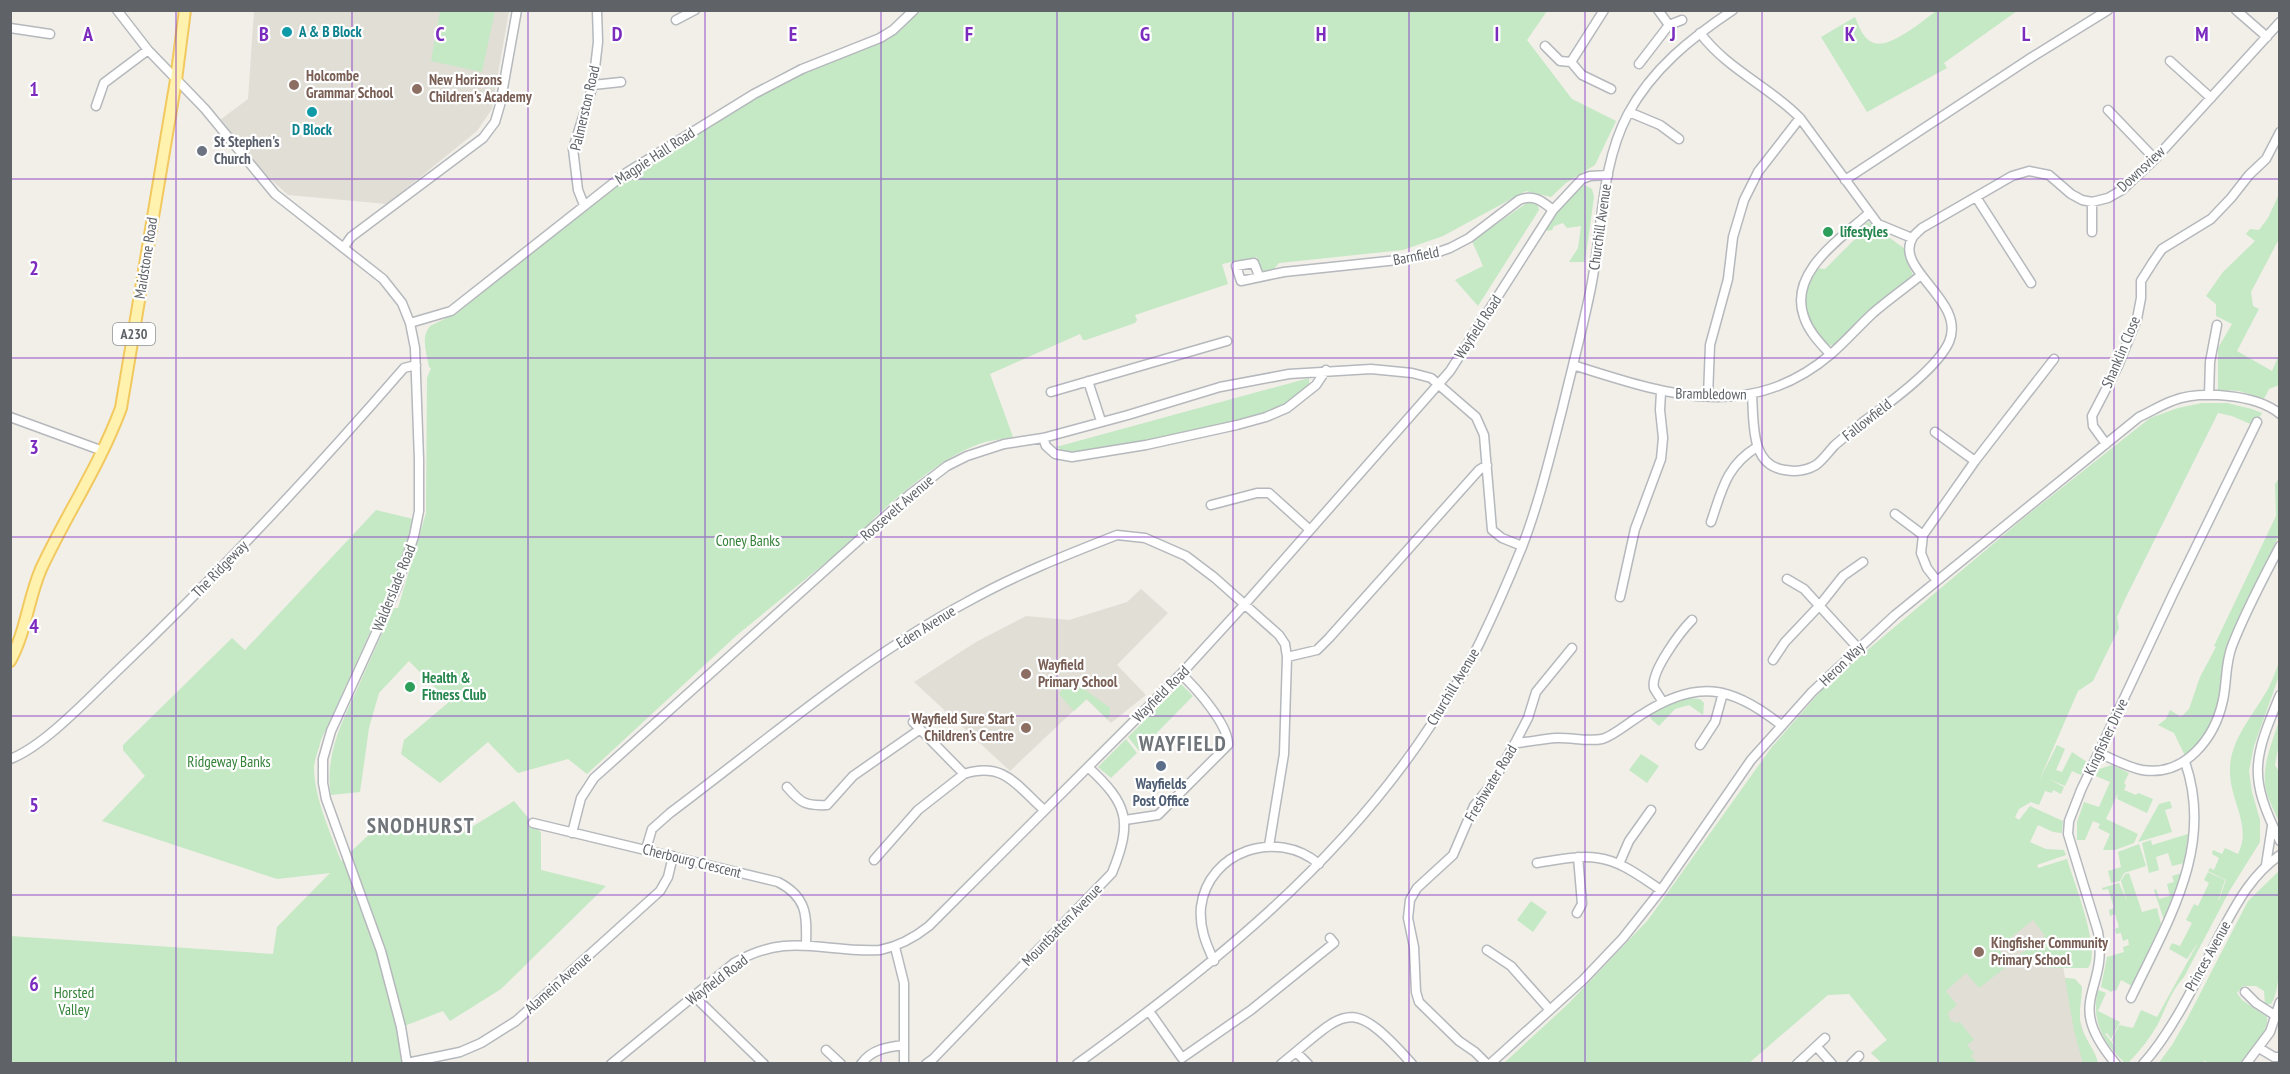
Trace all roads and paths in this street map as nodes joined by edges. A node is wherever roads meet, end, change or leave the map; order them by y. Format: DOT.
graph roads {
  1 [pos="117,10"];
  2 [pos="185,10"];
  3 [pos="518,10"];
  4 [pos="597,10"];
  5 [pos="695,10"];
  6 [pos="914,10"];
  7 [pos="1604,10"];
  8 [pos="1658,10"];
  9 [pos="1733,10"];
  10 [pos="2108,10"];
  11 [pos="2236,10"];
  12 [pos="676,20"];
  13 [pos="1682,20"];
  14 [pos="2280,22"];
  15 [pos="1669,25"];
  16 [pos="10,28"];
  17 [pos="1700,33"];
  18 [pos="50,34"];
  19 [pos="2267,37"];
  20 [pos="1545,46"];
  21 [pos="148,50"];
  22 [pos="2170,61"];
  23 [pos="1571,62"];
  24 [pos="1639,64"];
  25 [pos="176,80"];
  26 [pos="621,82"];
  27 [pos="593,85"];
  28 [pos="1611,89"];
  29 [pos="2211,98"];
  30 [pos="96,106"];
  31 [pos="2108,110"];
  32 [pos="1629,112"];
  33 [pos="1800,118"];
  34 [pos="2280,132"];
  35 [pos="1679,139"];
  36 [pos="2155,159"];
  37 [pos="1608,175"];
  38 [pos="1845,180"];
  39 [pos="1976,197"];
  40 [pos="2092,202"];
  41 [pos="584,205"];
  42 [pos="1553,210"];
  43 [pos="1868,214"];
  44 [pos="2092,232"];
  45 [pos="1912,238"];
  46 [pos="344,247"];
  47 [pos="1259,276"];
  48 [pos="1920,276"];
  49 [pos="2031,284"];
  50 [pos="410,323"];
  51 [pos="2217,325"];
  52 [pos="1227,341"];
  53 [pos="1830,354"];
  54 [pos="2054,359"];
  55 [pos="416,365"];
  56 [pos="1573,365"];
  57 [pos="1326,370"];
  58 [pos="1088,381"];
  59 [pos="1438,385"];
  60 [pos="1051,392"];
  61 [pos="1661,392"];
  62 [pos="1752,395"];
  63 [pos="2210,395"];
  64 [pos="1708,396"];
  65 [pos="2279,413"];
  66 [pos="10,417"];
  67 [pos="1101,421"];
  68 [pos="2257,422"];
  69 [pos="1935,432"];
  70 [pos="1043,438"];
  71 [pos="2106,444"];
  72 [pos="1756,447"];
  73 [pos="103,452"];
  74 [pos="1975,461"];
  75 [pos="1486,465"];
  76 [pos="1211,505"];
  77 [pos="1895,514"];
  78 [pos="1711,522"];
  79 [pos="1310,530"];
  80 [pos="1923,535"];
  81 [pos="1522,546"];
  82 [pos="2280,546"];
  83 [pos="1863,562"];
  84 [pos="1786,579"];
  85 [pos="1938,581"];
  86 [pos="1620,597"];
  87 [pos="1245,604"];
  88 [pos="1820,605"];
  89 [pos="1692,620"];
  90 [pos="1572,648"];
  91 [pos="1858,648"];
  92 [pos="1287,657"];
  93 [pos="1773,660"];
  94 [pos="10,661"];
  95 [pos="1181,674"];
  96 [pos="1723,693"];
  97 [pos="2280,695"];
  98 [pos="1662,701"];
  99 [pos="913,722"];
  100 [pos="1781,725"];
  101 [pos="919,730"];
  102 [pos="1515,743"];
  103 [pos="1700,745"];
  104 [pos="2100,753"];
  105 [pos="10,759"];
  106 [pos="2185,762"];
  107 [pos="1088,767"];
  108 [pos="964,774"];
  109 [pos="787,787"];
  110 [pos="1044,810"];
  111 [pos="1651,810"];
  112 [pos="1125,820"];
  113 [pos="533,823"];
  114 [pos="2272,826"];
  115 [pos="572,832"];
  116 [pos="2280,841"];
  117 [pos="1269,846"];
  118 [pos="646,849"];
  119 [pos="2280,855"];
  120 [pos="673,856"];
  121 [pos="1578,857"];
  122 [pos="874,860"];
  123 [pos="1537,863"];
  124 [pos="1318,864"];
  125 [pos="1619,864"];
  126 [pos="2266,865"];
  127 [pos="1660,890"];
  128 [pos="1577,913"];
  129 [pos="1330,938"];
  130 [pos="806,944"];
  131 [pos="895,947"];
  132 [pos="1487,950"];
  133 [pos="1214,961"];
  134 [pos="2245,992"];
  135 [pos="694,996"];
  136 [pos="2131,998"];
  137 [pos="2280,1002"];
  138 [pos="1550,1010"];
  139 [pos="1149,1011"];
  140 [pos="2276,1016"];
  141 [pos="1825,1038"];
  142 [pos="904,1045"];
  143 [pos="1817,1047"];
  144 [pos="2259,1048"];
  145 [pos="826,1050"];
  146 [pos="1296,1052"];
  147 [pos="1859,1056"];
  148 [pos="2280,1057"];
  149 [pos="407,1063"];
  150 [pos="610,1064"];
  151 [pos="764,1064"];
  152 [pos="841,1064"];
  153 [pos="861,1064"];
  154 [pos="904,1064"];
  155 [pos="926,1064"];
  156 [pos="1077,1064"];
  157 [pos="1281,1064"];
  158 [pos="1308,1064"];
  159 [pos="1412,1064"];
  160 [pos="1488,1064"];
  161 [pos="1797,1064"];
  162 [pos="1832,1064"];
  163 [pos="1851,1064"];
  164 [pos="2116,1064"];
  165 [pos="2143,1064"];
  166 [pos="2246,1064"];
  1 -- 21 [label="street, Walderslade Road"];
  2 -- 25 [label="main road, Maidstone Road / A230"];
  3 -- 46 [label="street"];
  4 -- 27 [label="street, Palmerston Road"];
  5 -- 12 [label="street"];
  6 -- 41 [label="street, Magpie Hall Road"];
  7 -- 23 [label="street"];
  8 -- 15 [label="street"];
  9 -- 17 [label="street, Churchill Avenue"];
  10 -- 38 [label="street"];
  11 -- 19 [label="street"];
  13 -- 15 [label="street"];
  14 -- 19 [label="street, Downsview"];
  15 -- 24 [label="street"];
  16 -- 18 [label="street"];
  17 -- 32 [label="street, Churchill Avenue"];
  17 -- 33 [label="street"];
  19 -- 29 [label="street, Downsview"];
  20 -- 23 [label="street"];
  21 -- 25 [label="street, Walderslade Road"];
  21 -- 30 [label="street"];
  22 -- 29 [label="street"];
  23 -- 28 [label="street"];
  25 -- 46 [label="street, Walderslade Road"];
  25 -- 73 [label="main road, Maidstone Road / A230"];
  26 -- 27 [label="street"];
  27 -- 41 [label="street, Palmerston Road"];
  29 -- 36 [label="street, Downsview"];
  31 -- 36 [label="street"];
  32 -- 35 [label="street"];
  32 -- 37 [label="street, Churchill Avenue"];
  33 -- 38 [label="street"];
  33 -- 64 [label="street"];
  34 -- 71 [label="street, Shanklin Close"];
  36 -- 40 [label="street, Downsview"];
  37 -- 42 [label="street, Wayfield Road"];
  37 -- 56 [label="street, Churchill Avenue"];
  38 -- 43 [label="street"];
  39 -- 40 [label="street"];
  39 -- 45 [label="street"];
  39 -- 49 [label="street"];
  40 -- 44 [label="street"];
  41 -- 50 [label="street, Magpie Hall Road"];
  42 -- 47 [label="street, Barnfield"];
  42 -- 59 [label="street, Wayfield Road"];
  43 -- 45 [label="street"];
  43 -- 53 [label="street"];
  45 -- 48 [label="street"];
  46 -- 50 [label="street, Walderslade Road"];
  48 -- 53 [label="street, Brambledown"];
  48 -- 72 [label="street, Fallowfield"];
  50 -- 55 [label="street, Walderslade Road"];
  51 -- 63 [label="street"];
  52 -- 58 [label="street"];
  53 -- 62 [label="street, Brambledown"];
  54 -- 74 [label="street"];
  55 -- 105 [label="street, The Ridgeway"];
  55 -- 149 [label="street, Walderslade Road"];
  56 -- 61 [label="street, Brambledown"];
  56 -- 81 [label="street, Churchill Avenue"];
  57 -- 59 [label="street, Roosevelt Avenue"];
  57 -- 67 [label="street, Roosevelt Avenue"];
  57 -- 70 [label="street"];
  58 -- 60 [label="street"];
  58 -- 67 [label="street"];
  59 -- 75 [label="street, Roosevelt Avenue"];
  59 -- 79 [label="street, Wayfield Road"];
  61 -- 64 [label="street, Brambledown"];
  61 -- 86 [label="street"];
  62 -- 64 [label="street, Brambledown"];
  62 -- 72 [label="street"];
  63 -- 65 [label="street, Heron Way"];
  63 -- 71 [label="street, Heron Way"];
  66 -- 73 [label="street"];
  67 -- 70 [label="street, Roosevelt Avenue"];
  68 -- 104 [label="street, Kingfisher Drive"];
  69 -- 74 [label="street"];
  70 -- 115 [label="street, Roosevelt Avenue"];
  71 -- 85 [label="street, Heron Way"];
  72 -- 78 [label="street"];
  73 -- 94 [label="main road, Maidstone Road / A230"];
  74 -- 80 [label="street"];
  75 -- 81 [label="street, Roosevelt Avenue"];
  75 -- 92 [label="street"];
  76 -- 79 [label="street"];
  77 -- 80 [label="street"];
  79 -- 87 [label="street, Wayfield Road"];
  80 -- 85 [label="street"];
  81 -- 124 [label="street, Churchill Avenue"];
  82 -- 106 [label="street"];
  83 -- 88 [label="street"];
  84 -- 88 [label="street"];
  85 -- 91 [label="street, Heron Way"];
  87 -- 92 [label="street, Eden Avenue"];
  87 -- 95 [label="street, Wayfield Road"];
  87 -- 118 [label="street, Eden Avenue"];
  88 -- 91 [label="street"];
  88 -- 93 [label="street"];
  89 -- 98 [label="street"];
  90 -- 102 [label="street, Freshwater Road"];
  91 -- 100 [label="street, Heron Way"];
  92 -- 117 [label="street"];
  95 -- 107 [label="street, Wayfield Road"];
  95 -- 112 [label="street"];
  96 -- 98 [label="street"];
  96 -- 100 [label="street"];
  96 -- 103 [label="street"];
  97 -- 114 [label="street"];
  98 -- 102 [label="street"];
  99 -- 101 [label="street"];
  100 -- 127 [label="street, Heron Way"];
  101 -- 108 [label="street"];
  101 -- 109 [label="street"];
  102 -- 160 [label="street, Freshwater Road"];
  104 -- 106 [label="street"];
  104 -- 164 [label="street, Kingfisher Drive"];
  106 -- 136 [label="street"];
  107 -- 110 [label="street, Wayfield Road"];
  107 -- 112 [label="street"];
  108 -- 110 [label="street"];
  108 -- 122 [label="street"];
  110 -- 131 [label="street, Wayfield Road"];
  111 -- 125 [label="street"];
  112 -- 155 [label="street, Mountbatten Avenue"];
  113 -- 115 [label="street, Cherbourg Crescent"];
  114 -- 116 [label="street"];
  114 -- 126 [label="street"];
  115 -- 118 [label="street, Cherbourg Crescent"];
  117 -- 124 [label="street"];
  117 -- 133 [label="street"];
  118 -- 120 [label="street, Cherbourg Crescent"];
  119 -- 126 [label="street, Princes Avenue"];
  120 -- 130 [label="street, Cherbourg Crescent"];
  120 -- 149 [label="street, Alamein Avenue"];
  121 -- 123 [label="street"];
  121 -- 125 [label="street"];
  121 -- 128 [label="street"];
  124 -- 133 [label="street, Churchill Avenue"];
  125 -- 127 [label="street"];
  126 -- 165 [label="street, Princes Avenue"];
  127 -- 138 [label="street, Heron Way"];
  129 -- 139 [label="street"];
  130 -- 131 [label="street, Wayfield Road"];
  130 -- 135 [label="street, Wayfield Road"];
  131 -- 142 [label="street"];
  132 -- 138 [label="street"];
  133 -- 139 [label="street, Churchill Avenue"];
  134 -- 140 [label="street"];
  135 -- 150 [label="street, Wayfield Road"];
  135 -- 151 [label="street"];
  137 -- 140 [label="street"];
  138 -- 160 [label="street, Heron Way"];
  139 -- 156 [label="street, Churchill Avenue"];
  140 -- 144 [label="street"];
  141 -- 143 [label="street"];
  142 -- 153 [label="street"];
  142 -- 154 [label="street"];
  143 -- 161 [label="street"];
  143 -- 162 [label="street"];
  144 -- 148 [label="street"];
  144 -- 166 [label="street"];
  145 -- 152 [label="street"];
  146 -- 157 [label="street"];
  146 -- 158 [label="street"];
  146 -- 159 [label="street"];
  147 -- 163 [label="street"];
}
